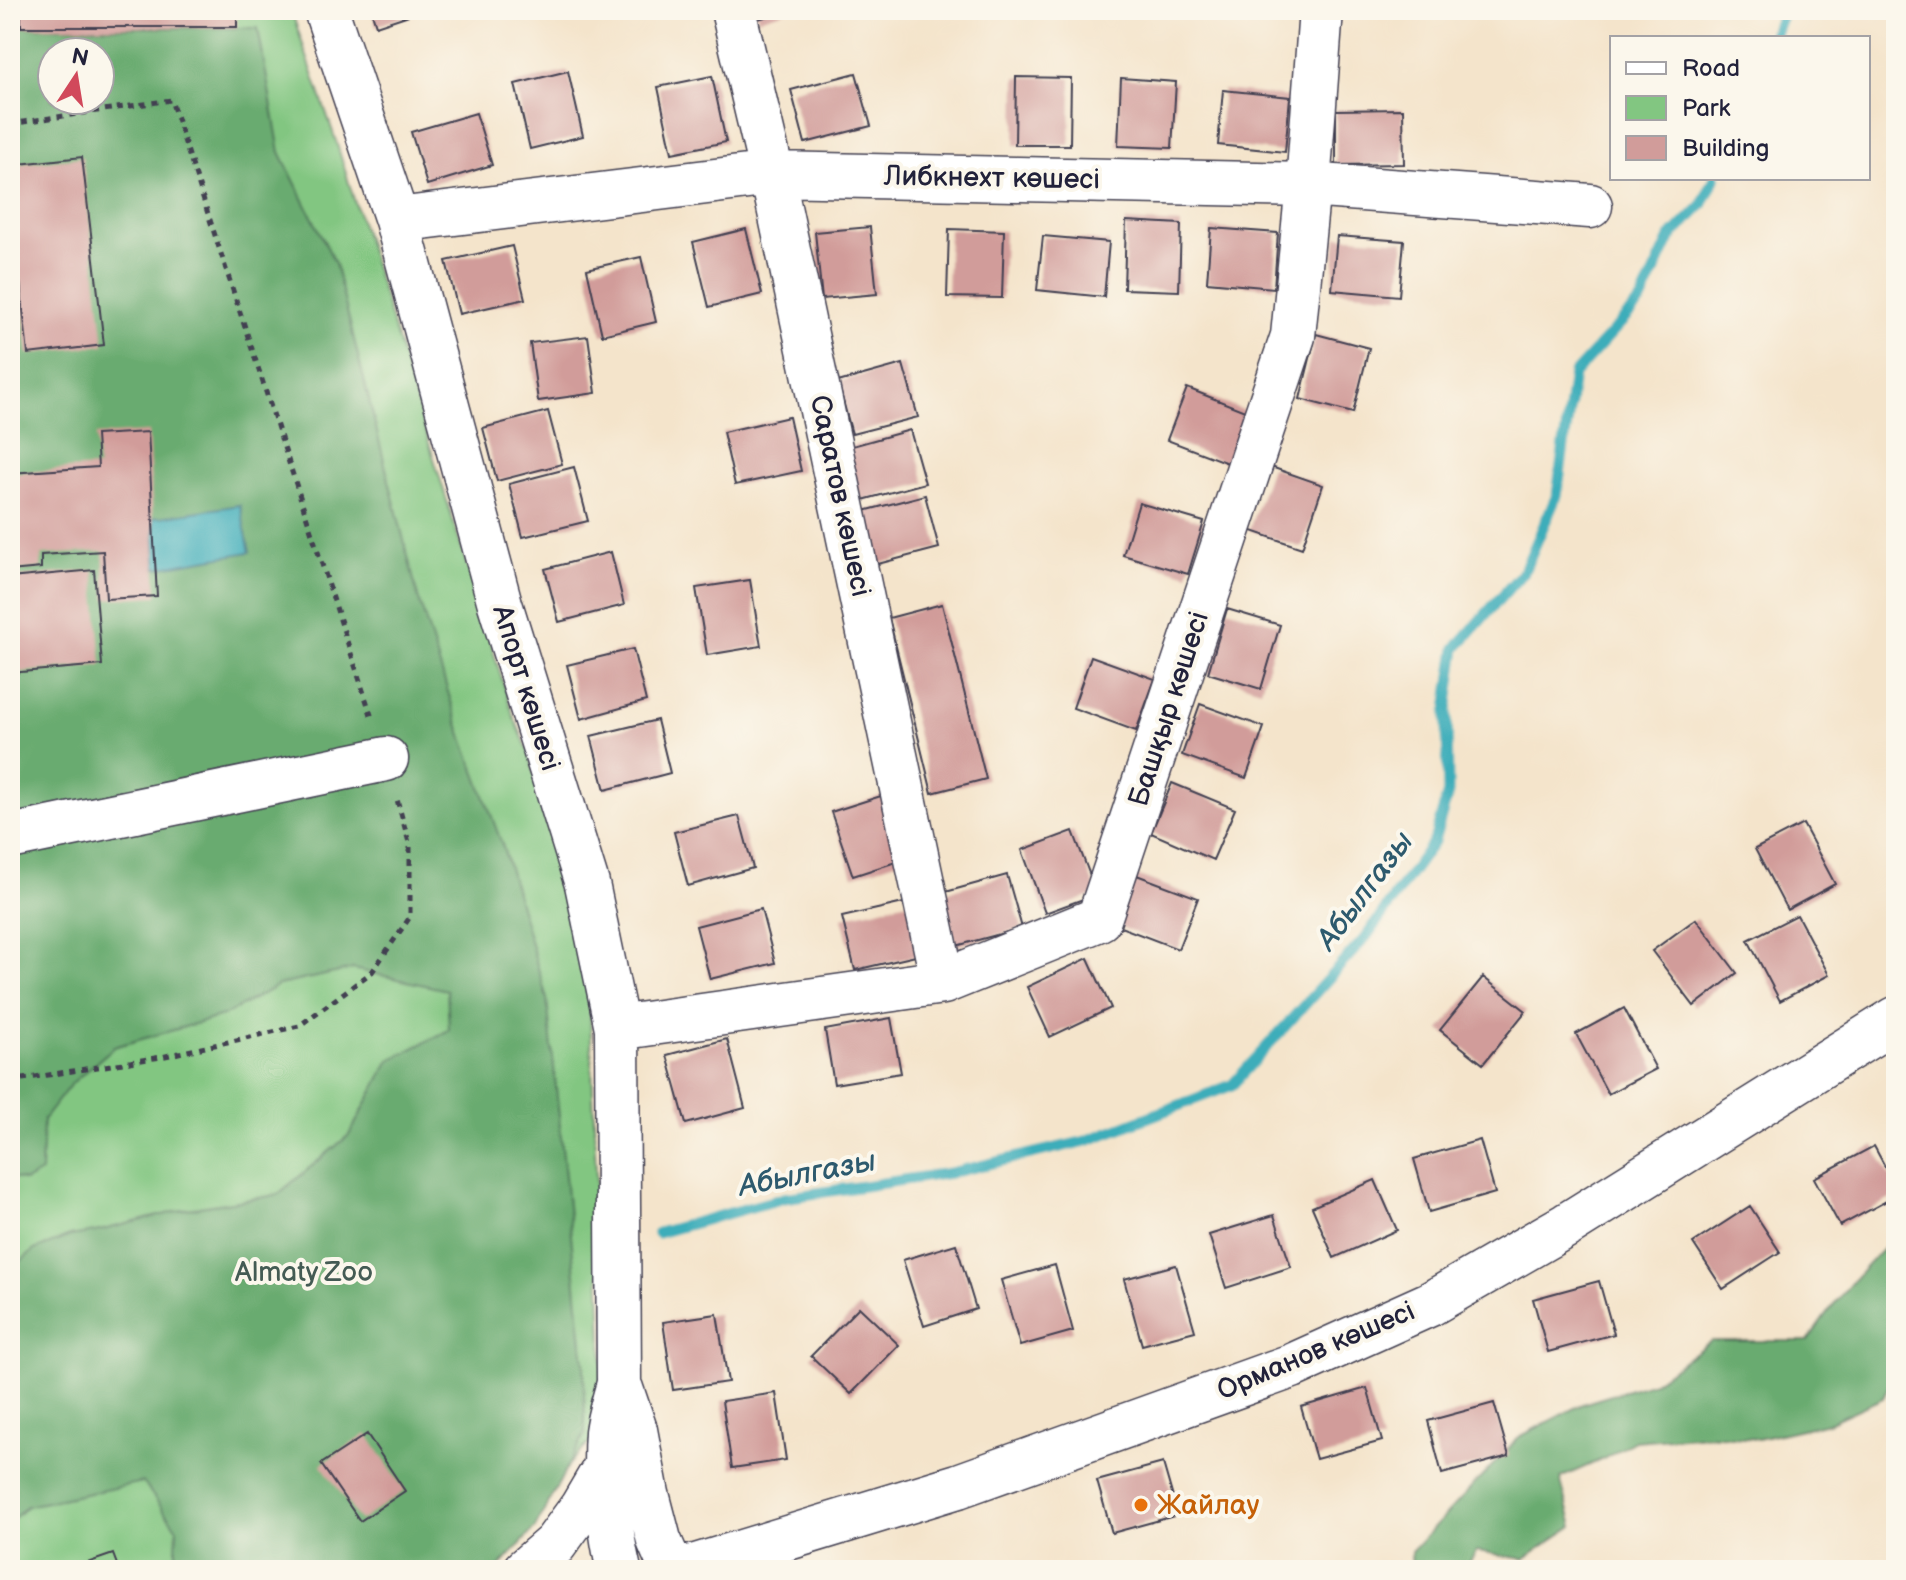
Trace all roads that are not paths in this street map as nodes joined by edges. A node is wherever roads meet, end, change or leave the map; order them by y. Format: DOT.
graph roads {
  1 [pos="326,10"];
  2 [pos="733,10"];
  3 [pos="1321,10"];
  4 [pos="772,174"];
  5 [pos="1308,185"];
  6 [pos="1590,206"];
  7 [pos="397,220"];
  8 [pos="386,759"];
  9 [pos="10,837"];
  10 [pos="943,982"];
  11 [pos="1896,1019"];
  12 [pos="617,1028"];
  13 [pos="619,1383"];
  14 [pos="608,1463"];
  15 [pos="525,1570"];
  16 [pos="619,1570"];
  17 [pos="672,1570"];
  18 [pos="683,1570"];
  1 -- 7 [label="street, Апорт көшесі"];
  2 -- 4 [label="street, Саратов көшесі"];
  3 -- 5 [label="street, Башқыр көшесі"];
  4 -- 5 [label="street, Либкнехт көшесі"];
  4 -- 7 [label="street, Либкнехт көшесі"];
  4 -- 10 [label="street, Саратов көшесі"];
  5 -- 6 [label="street, Либкнехт көшесі"];
  5 -- 10 [label="street, Башқыр көшесі"];
  7 -- 12 [label="street, Апорт көшесі"];
  8 -- 9 [label="street"];
  10 -- 12 [label="street, Башқыр көшесі"];
  11 -- 18 [label="street, Орманов көшесі"];
  12 -- 13 [label="street, Апорт көшесі"];
  13 -- 14 [label="street, Апорт көшесі"];
  13 -- 17 [label="street, Апорт көшесі"];
  14 -- 15 [label="street"];
  14 -- 16 [label="street, Апорт көшесі"];
}
